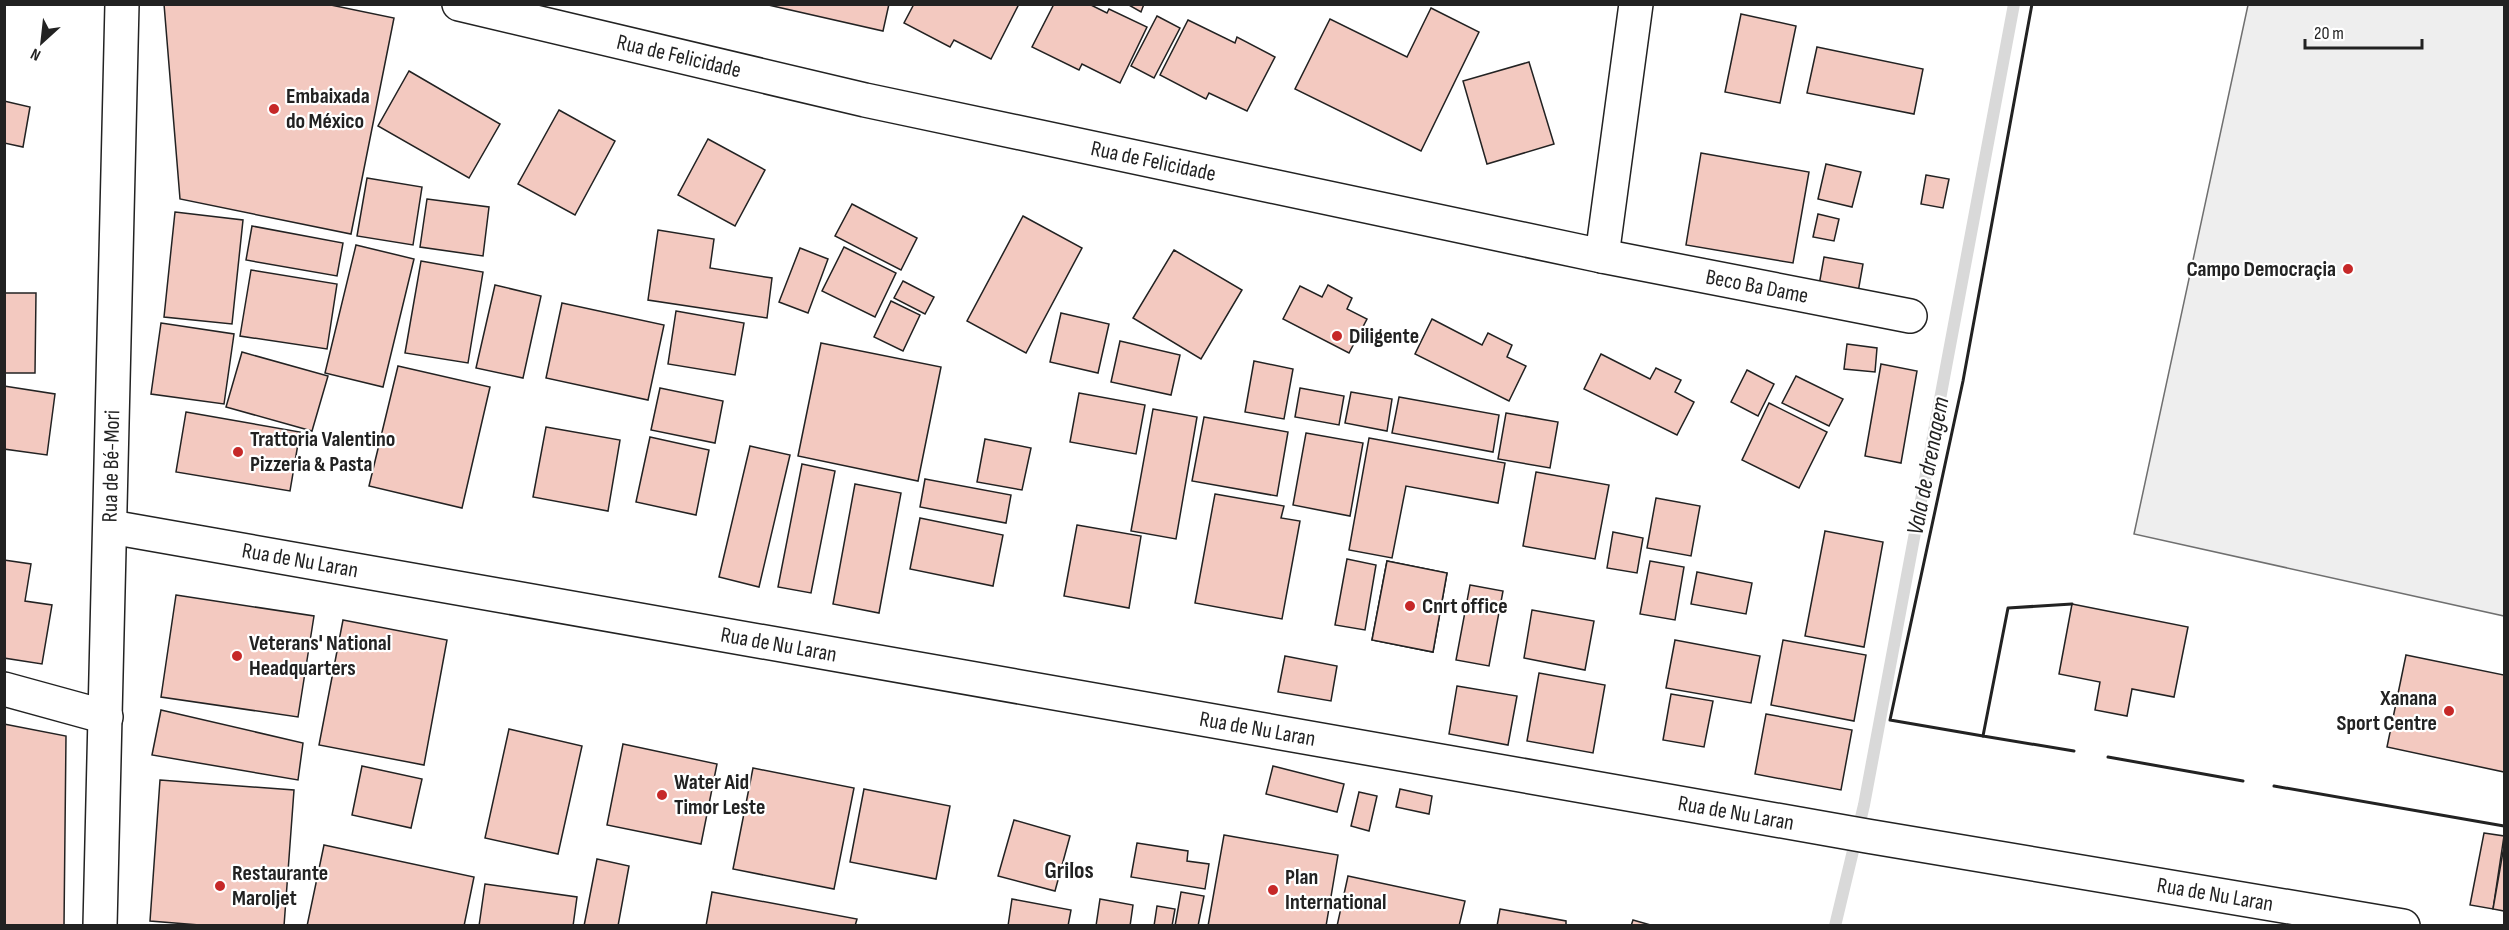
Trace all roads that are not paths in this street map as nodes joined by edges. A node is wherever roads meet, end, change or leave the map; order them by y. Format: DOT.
graph roads {
  1 [pos="122,4"];
  2 [pos="459,4"];
  3 [pos="1636,4"];
  4 [pos="1602,256"];
  5 [pos="1910,316"];
  6 [pos="111,527"];
  7 [pos="4,689"];
  8 [pos="106,717"];
  9 [pos="100,926"];
  10 [pos="2403,926"];
  1 -- 6 [label="street, Rua de Bé-Mori"];
  2 -- 4 [label="street, Rua de Felicidade"];
  3 -- 4 [label="street"];
  4 -- 5 [label="street, Beco Ba Dame"];
  6 -- 8 [label="street, Rua de Bé-Mori"];
  6 -- 10 [label="street, Rua de Nu Laran"];
  7 -- 8 [label="street"];
  8 -- 9 [label="street, Rua de Bé-Mori"];
}
